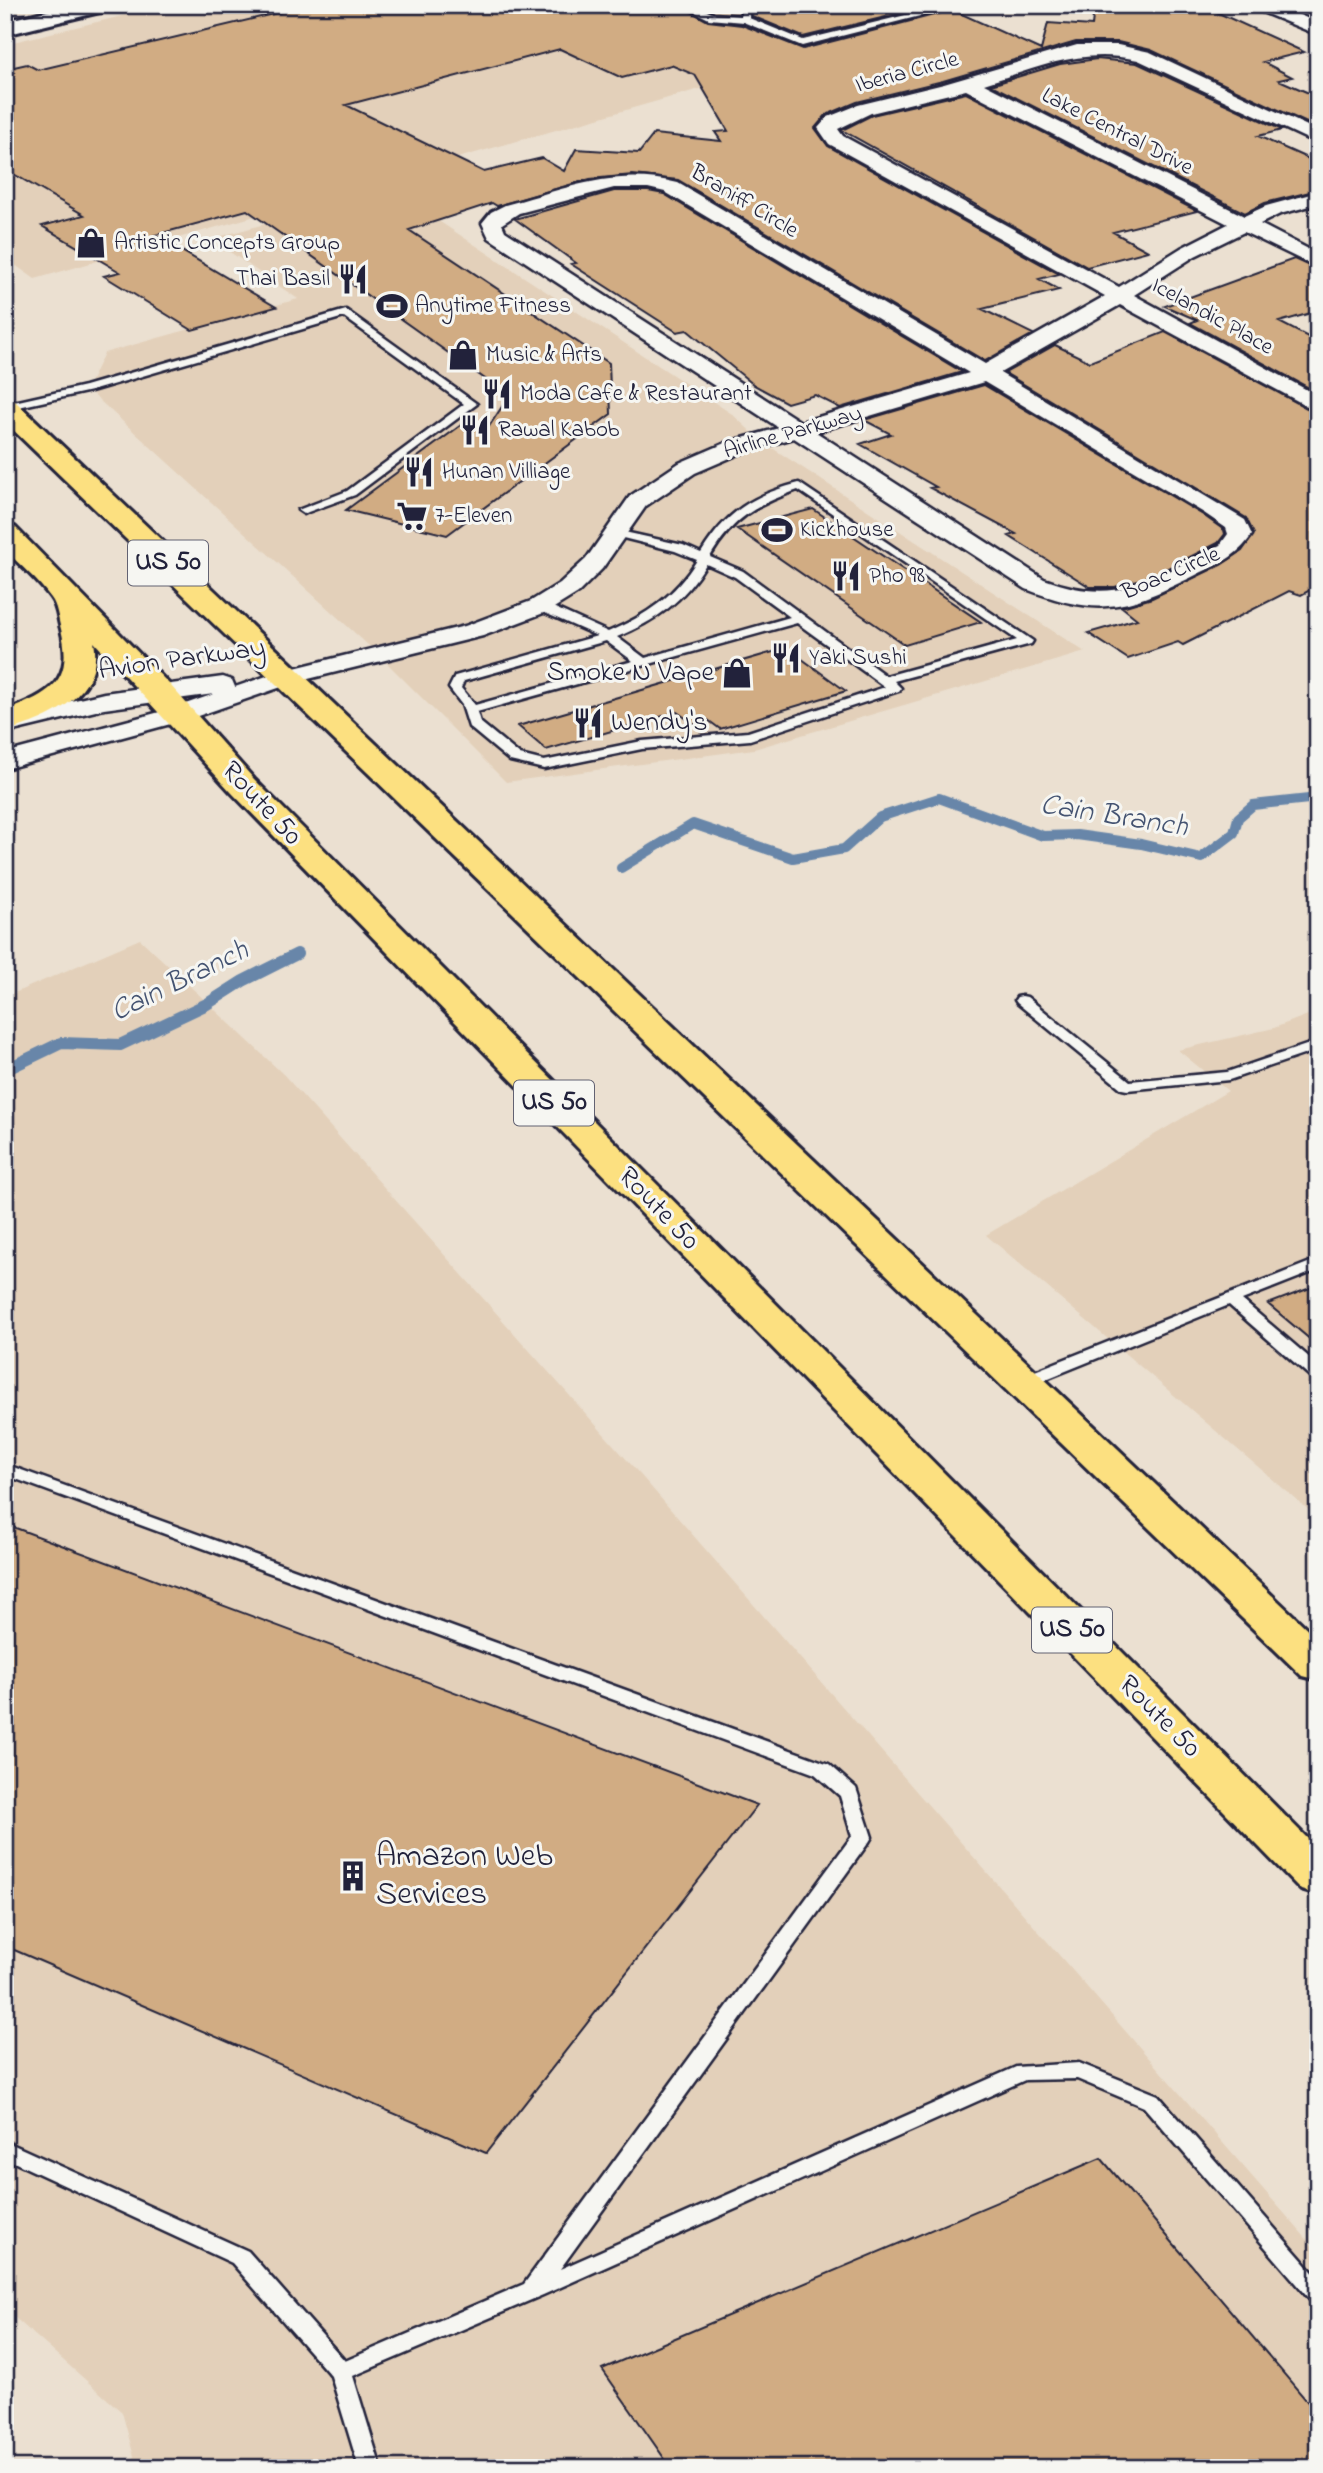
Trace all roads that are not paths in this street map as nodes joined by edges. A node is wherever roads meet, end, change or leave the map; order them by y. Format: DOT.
graph roads {
  1 [pos="31,5"];
  2 [pos="100,5"];
  3 [pos="685,5"];
  4 [pos="736,5"];
  5 [pos="959,5"];
  6 [pos="1268,8"];
  7 [pos="5,11"];
  8 [pos="745,19"];
  9 [pos="5,27"];
  10 [pos="1318,30"];
  11 [pos="967,83"];
  12 [pos="1318,138"];
  13 [pos="1318,198"];
  14 [pos="1244,224"];
  15 [pos="1318,262"];
  16 [pos="1119,296"];
  17 [pos="985,372"];
  18 [pos="1318,405"];
  19 [pos="5,407"];
  20 [pos="796,430"];
  21 [pos="304,510"];
  22 [pos="615,532"];
  23 [pos="5,533"];
  24 [pos="706,558"];
  25 [pos="68,597"];
  26 [pos="540,606"];
  27 [pos="800,618"];
  28 [pos="607,636"];
  29 [pos="643,663"];
  30 [pos="287,677"];
  31 [pos="889,684"];
  32 [pos="170,703"];
  33 [pos="470,710"];
  34 [pos="5,723"];
  35 [pos="5,761"];
  36 [pos="1022,1000"];
  37 [pos="1318,1045"];
  38 [pos="1318,1264"];
  39 [pos="1230,1298"];
  40 [pos="1318,1374"];
  41 [pos="1023,1382"];
  42 [pos="5,1469"];
  43 [pos="1318,1665"];
  44 [pos="1318,1878"];
  45 [pos="5,2149"];
  46 [pos="532,2290"];
  47 [pos="1318,2293"];
  48 [pos="341,2372"];
  49 [pos="370,2468"];
  1 -- 7 [label="street"];
  2 -- 9 [label="street"];
  3 -- 8 [label="lane"];
  4 -- 8 [label="lane"];
  5 -- 8 [label="lane"];
  6 -- 10 [label="street"];
  11 -- 12 [label="street, Iberia Circle"];
  11 -- 14 [label="street, Lake Central Drive"];
  11 -- 16 [label="street, Iberia Circle"];
  13 -- 14 [label="street, Airline Parkway"];
  14 -- 15 [label="street, Lake Central Drive"];
  14 -- 16 [label="street, Airline Parkway"];
  16 -- 17 [label="street, Airline Parkway"];
  16 -- 18 [label="street, Icelandic Place"];
  17 -- 20 [label="street, Airline Parkway"];
  17 -- 20 [label="street, Boac Circle"];
  17 -- 20 [label="street, Braniff Circle"];
  19 -- 21 [label="lane"];
  19 -- 30 [label="highway, US 50"];
  20 -- 22 [label="street, Airline Parkway"];
  22 -- 24 [label="lane"];
  22 -- 26 [label="street, Airline Parkway"];
  23 -- 25 [label="highway, Route 50 / US 50"];
  24 -- 27 [label="lane"];
  24 -- 28 [label="lane"];
  24 -- 31 [label="lane"];
  25 -- 32 [label="highway, Route 50 / US 50"];
  25 -- 34 [label="highway"];
  26 -- 28 [label="lane"];
  26 -- 30 [label="street, Airline Parkway"];
  27 -- 29 [label="lane"];
  27 -- 31 [label="lane"];
  28 -- 29 [label="lane"];
  28 -- 33 [label="lane"];
  29 -- 33 [label="lane"];
  30 -- 32 [label="street, Avion Parkway"];
  30 -- 41 [label="highway, US 50"];
  31 -- 33 [label="lane"];
  32 -- 34 [label="street, Avion Parkway"];
  32 -- 35 [label="street, Avion Parkway"];
  32 -- 44 [label="highway, Route 50 / US 50"];
  36 -- 37 [label="lane"];
  38 -- 39 [label="lane"];
  39 -- 40 [label="lane"];
  39 -- 41 [label="lane"];
  41 -- 43 [label="highway, US 50"];
  42 -- 46 [label="lane"];
  45 -- 48 [label="lane"];
  46 -- 47 [label="lane"];
  46 -- 48 [label="lane"];
  48 -- 49 [label="lane"];
}
